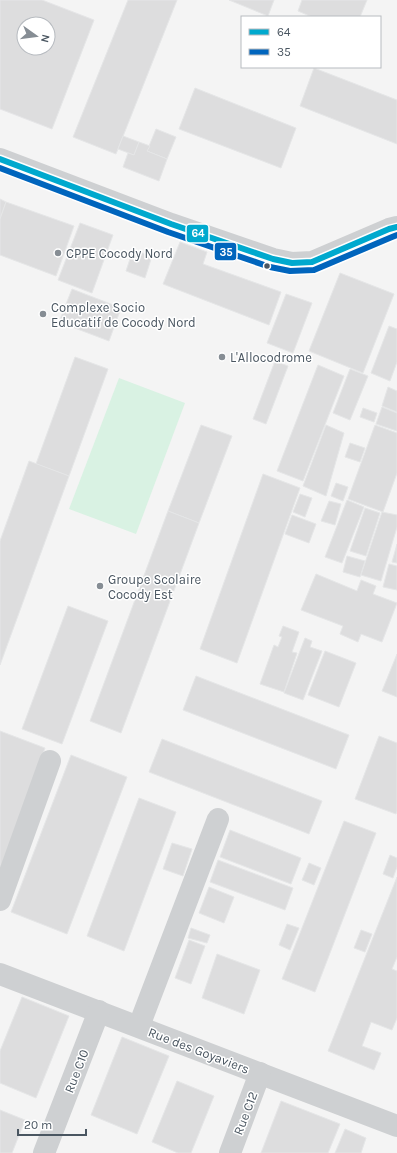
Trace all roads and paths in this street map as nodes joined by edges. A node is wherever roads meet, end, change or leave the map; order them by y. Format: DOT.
graph roads {
  1 [pos="0,159"];
  2 [pos="397,227"];
  3 [pos="50,761"];
  4 [pos="218,819"];
  5 [pos="0,900"];
  6 [pos="0,974"];
  7 [pos="99,1012"];
  8 [pos="139,1026"];
  9 [pos="260,1073"];
  10 [pos="397,1126"];
  11 [pos="44,1153"];
  12 [pos="230,1153"];
  1 -- 2 [label="street"];
  3 -- 5 [label="street"];
  4 -- 8 [label="street"];
  6 -- 7 [label="street, Rue des Goyaviers"];
  7 -- 8 [label="street, Rue des Goyaviers"];
  7 -- 11 [label="street, Rue C10"];
  8 -- 9 [label="street, Rue des Goyaviers"];
  9 -- 10 [label="street, Rue des Goyaviers"];
  9 -- 12 [label="street, Rue C12"];
}
